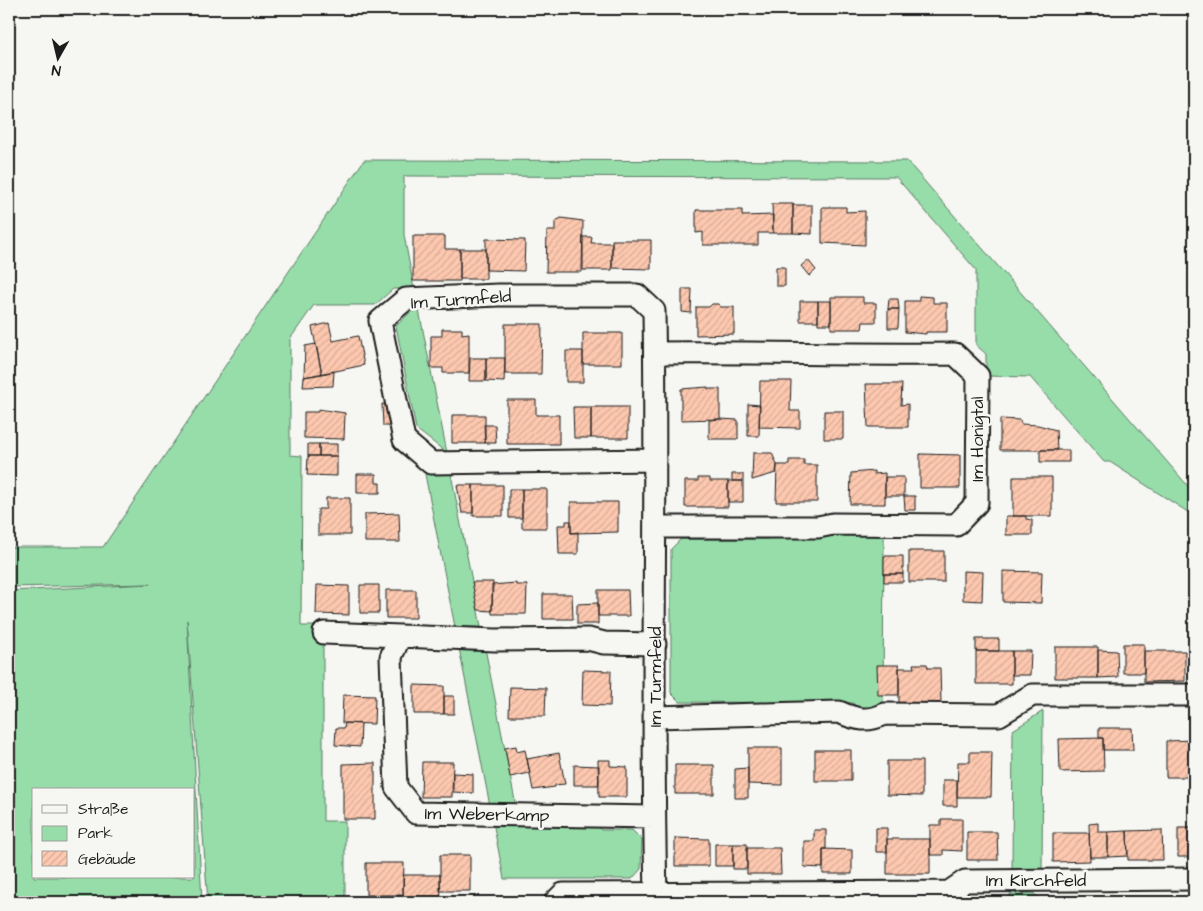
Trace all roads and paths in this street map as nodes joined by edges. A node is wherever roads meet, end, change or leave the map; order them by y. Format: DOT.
graph roads {
  1 [pos="655,353"];
  2 [pos="655,460"];
  3 [pos="656,527"];
  4 [pos="324,633"];
  5 [pos="400,636"];
  6 [pos="655,644"];
  7 [pos="1194,695"];
  8 [pos="655,717"];
  9 [pos="654,817"];
  10 [pos="1194,879"];
  11 [pos="656,894"];
  12 [pos="555,902"];
  1 -- 2 [label="street, Im Turmfeld"];
  1 -- 2 [label="street, Im Turmfeld"];
  1 -- 3 [label="street, Im Honigtal"];
  2 -- 3 [label="street, Im Turmfeld"];
  3 -- 6 [label="street, Im Turmfeld"];
  4 -- 5 [label="street"];
  5 -- 6 [label="street"];
  5 -- 9 [label="street, Im Weberkamp"];
  6 -- 8 [label="street, Im Turmfeld"];
  7 -- 8 [label="street"];
  8 -- 9 [label="street, Im Turmfeld"];
  9 -- 11 [label="street, Im Turmfeld"];
  10 -- 11 [label="street, Im Kirchfeld"];
  11 -- 12 [label="street, Im Kirchfeld"];
}
